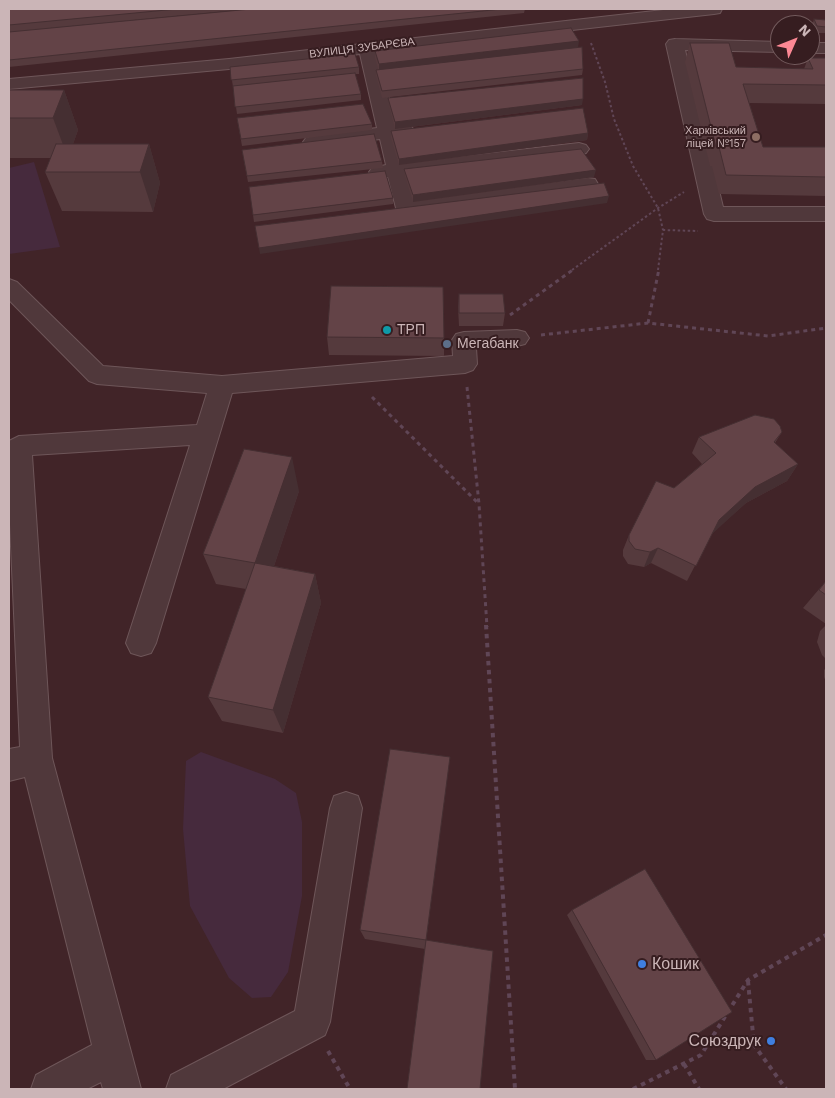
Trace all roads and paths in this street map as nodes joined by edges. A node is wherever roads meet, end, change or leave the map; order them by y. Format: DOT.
graph roads {
  1 [pos="714,9"];
  2 [pos="539,11"];
  3 [pos="584,24"];
  4 [pos="553,27"];
  5 [pos="368,47"];
  6 [pos="770,47"];
  7 [pos="393,71"];
  8 [pos="363,75"];
  9 [pos="9,84"];
  10 [pos="426,128"];
  11 [pos="388,132"];
  12 [pos="290,144"];
  13 [pos="579,149"];
  14 [pos="397,170"];
  15 [pos="360,174"];
  16 [pos="588,184"];
  17 [pos="658,208"];
  18 [pos="826,214"];
  19 [pos="663,230"];
  20 [pos="701,232"];
  21 [pos="9,287"];
  22 [pos="648,323"];
  23 [pos="826,328"];
  24 [pos="517,338"];
  25 [pos="465,364"];
  26 [pos="348,374"];
  27 [pos="222,384"];
  28 [pos="206,434"];
  29 [pos="14,446"];
  30 [pos="480,504"];
  31 [pos="141,643"];
  32 [pos="23,762"];
  33 [pos="346,808"];
  34 [pos="826,935"];
  35 [pos="748,980"];
  36 [pos="312,1022"];
  37 [pos="684,1064"];
  38 [pos="117,1072"];
  39 [pos="50,1089"];
  40 [pos="185,1089"];
  41 [pos="350,1089"];
  42 [pos="515,1089"];
  43 [pos="633,1089"];
  44 [pos="699,1089"];
  45 [pos="786,1089"];
  1 -- 3 [label="street, ВУЛИЦЯ ЗУБАРЄВА"];
  2 -- 4 [label="street"];
  3 -- 4 [label="street, ВУЛИЦЯ ЗУБАРЄВА"];
  3 -- 17 [label="path"];
  4 -- 5 [label="street, ВУЛИЦЯ ЗУБАРЄВА"];
  5 -- 8 [label="street"];
  5 -- 9 [label="street, ВУЛИЦЯ ЗУБАРЄВА"];
  6 -- 18 [label="street"];
  7 -- 8 [label="street"];
  8 -- 11 [label="street"];
  10 -- 11 [label="street"];
  11 -- 12 [label="street"];
  11 -- 14 [label="street"];
  13 -- 14 [label="street"];
  14 -- 15 [label="street"];
  14 -- 16 [label="street"];
  17 -- 19 [label="path"];
  17 -- 24 [label="path"];
  19 -- 20 [label="path"];
  19 -- 22 [label="path"];
  21 -- 27 [label="street"];
  22 -- 23 [label="path"];
  22 -- 24 [label="path"];
  24 -- 25 [label="street"];
  25 -- 26 [label="street"];
  25 -- 30 [label="path"];
  26 -- 27 [label="street"];
  26 -- 30 [label="path"];
  27 -- 28 [label="street"];
  28 -- 29 [label="street"];
  28 -- 31 [label="street"];
  29 -- 32 [label="street"];
  30 -- 42 [label="path"];
  32 -- 38 [label="street"];
  33 -- 36 [label="street"];
  34 -- 35 [label="path"];
  35 -- 37 [label="path"];
  35 -- 45 [label="path"];
  36 -- 40 [label="street"];
  36 -- 41 [label="path"];
  37 -- 43 [label="path"];
  37 -- 44 [label="path"];
  38 -- 39 [label="street"];
}
